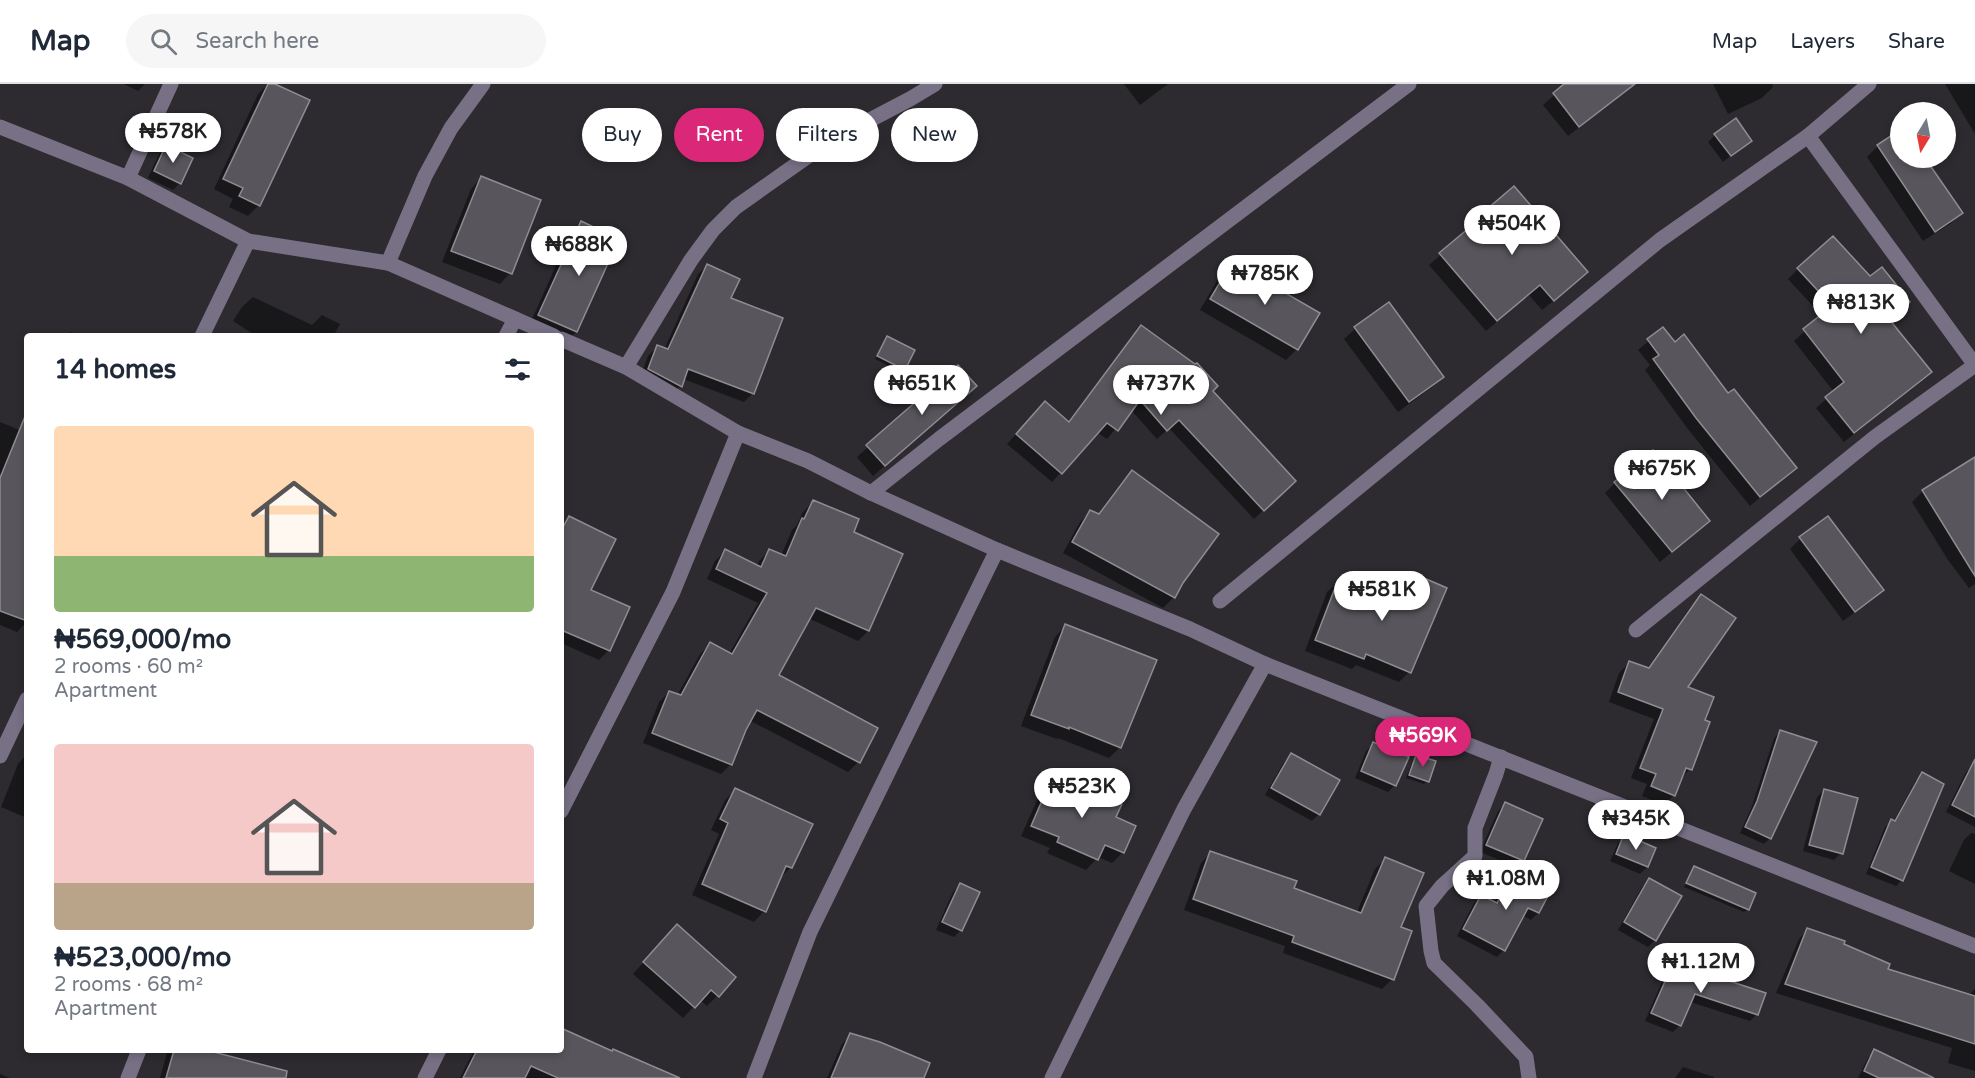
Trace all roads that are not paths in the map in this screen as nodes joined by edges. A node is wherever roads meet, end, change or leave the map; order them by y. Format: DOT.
graph roads {
  1 [pos="171,84"];
  2 [pos="483,84"];
  3 [pos="935,84"];
  4 [pos="1409,84"];
  5 [pos="1869,84"];
  6 [pos="0,127"];
  7 [pos="1808,136"];
  8 [pos="128,178"];
  9 [pos="248,242"];
  10 [pos="388,263"];
  11 [pos="515,319"];
  12 [pos="203,333"];
  13 [pos="508,333"];
  14 [pos="547,333"];
  15 [pos="564,340"];
  16 [pos="1975,365"];
  17 [pos="626,367"];
  18 [pos="738,433"];
  19 [pos="871,493"];
  20 [pos="997,550"];
  21 [pos="1220,601"];
  22 [pos="1636,630"];
  23 [pos="1265,664"];
  24 [pos="24,705"];
  25 [pos="0,756"];
  26 [pos="1501,758"];
  27 [pos="564,805"];
  28 [pos="1975,946"];
  29 [pos="138,1053"];
  30 [pos="437,1053"];
  31 [pos="128,1078"];
  32 [pos="424,1078"];
  33 [pos="754,1078"];
  34 [pos="1052,1078"];
  35 [pos="1529,1078"];
  1 -- 8 [label="street"];
  2 -- 10 [label="street"];
  3 -- 17 [label="street"];
  4 -- 19 [label="street"];
  5 -- 7 [label="street"];
  6 -- 8 [label="street"];
  7 -- 16 [label="street"];
  7 -- 21 [label="street"];
  8 -- 9 [label="street"];
  9 -- 10 [label="street"];
  9 -- 12 [label="street"];
  10 -- 11 [label="street"];
  11 -- 13 [label="street"];
  11 -- 14 [label="street"];
  15 -- 17 [label="street"];
  16 -- 22 [label="street"];
  17 -- 18 [label="street"];
  18 -- 19 [label="street"];
  18 -- 27 [label="street"];
  19 -- 20 [label="street"];
  20 -- 23 [label="street"];
  20 -- 33 [label="street"];
  23 -- 26 [label="street"];
  23 -- 34 [label="street"];
  24 -- 25 [label="street"];
  26 -- 28 [label="street"];
  26 -- 35 [label="street"];
  29 -- 31 [label="street"];
  30 -- 32 [label="street"];
}
